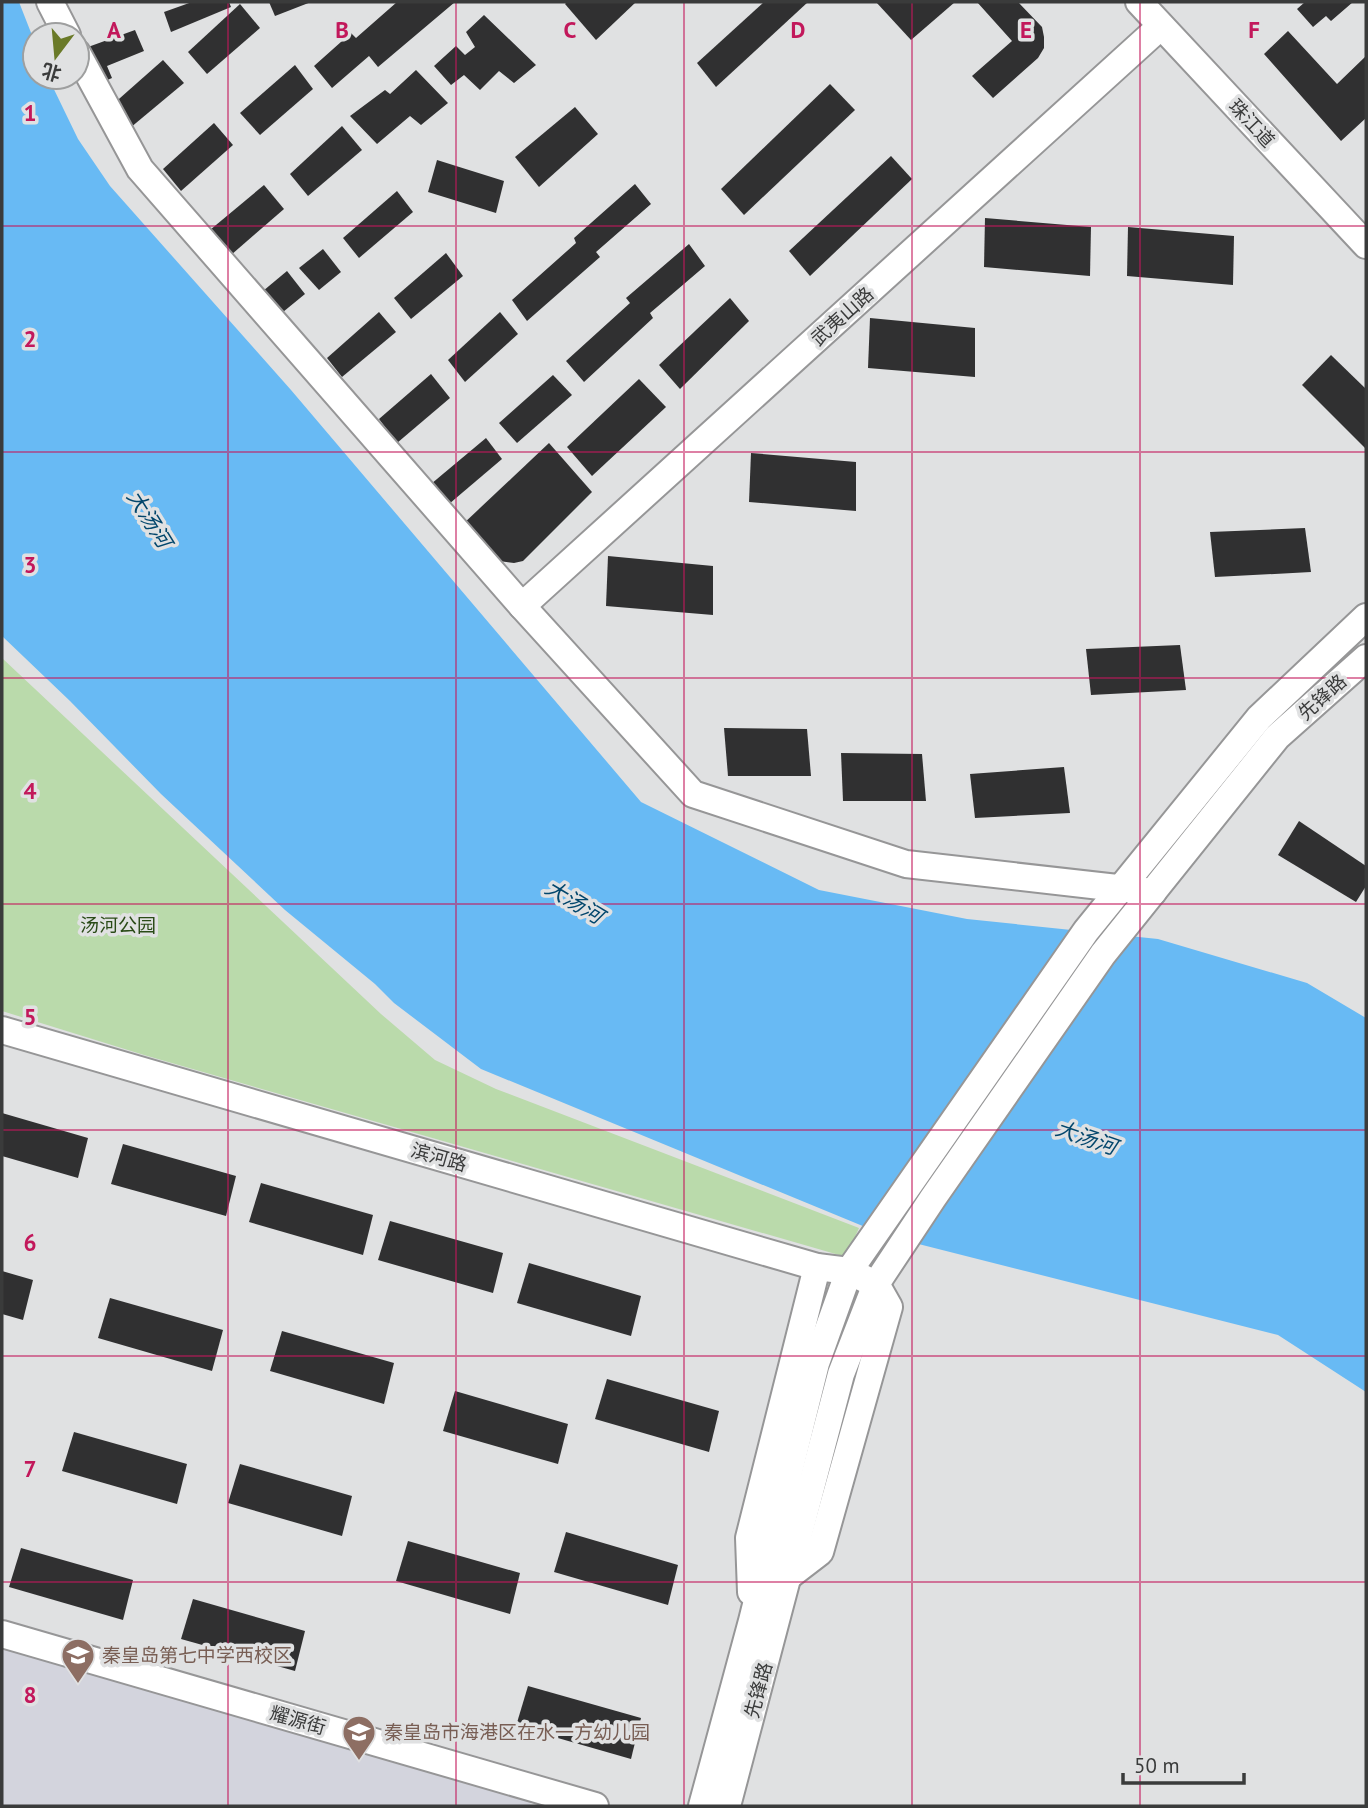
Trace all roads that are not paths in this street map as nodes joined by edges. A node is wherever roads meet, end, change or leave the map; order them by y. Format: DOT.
graph roads {
  1 [pos="1139,2"];
  2 [pos="54,3"];
  3 [pos="61,21"];
  4 [pos="1161,26"];
  5 [pos="91,79"];
  6 [pos="1366,245"];
  7 [pos="522,606"];
  8 [pos="1366,617"];
  9 [pos="1366,658"];
  10 [pos="1122,887"];
  11 [pos="1153,892"];
  12 [pos="2,1030"];
  13 [pos="817,1268"];
  14 [pos="849,1271"];
  15 [pos="876,1284"];
  16 [pos="752,1621"];
  17 [pos="2,1634"];
  18 [pos="595,1806"];
  19 [pos="702,1806"];
  20 [pos="727,1806"];
  1 -- 4 [label="street, 珠江道"];
  2 -- 3 [label="street"];
  4 -- 6 [label="street, 珠江道"];
  4 -- 7 [label="street, 武夷山路"];
  5 -- 7 [label="street"];
  7 -- 10 [label="street"];
  8 -- 10 [label="street"];
  9 -- 11 [label="street, 先锋路"];
  10 -- 11 [label="street"];
  10 -- 14 [label="street"];
  11 -- 15 [label="street, 先锋路"];
  12 -- 13 [label="street, 滨河路"];
  13 -- 14 [label="street, 滨河路"];
  13 -- 16 [label="street"];
  14 -- 15 [label="street, 滨河路"];
  14 -- 16 [label="street"];
  15 -- 20 [label="street, 先锋路"];
  16 -- 19 [label="street"];
  17 -- 18 [label="street, 耀源街"];
}
